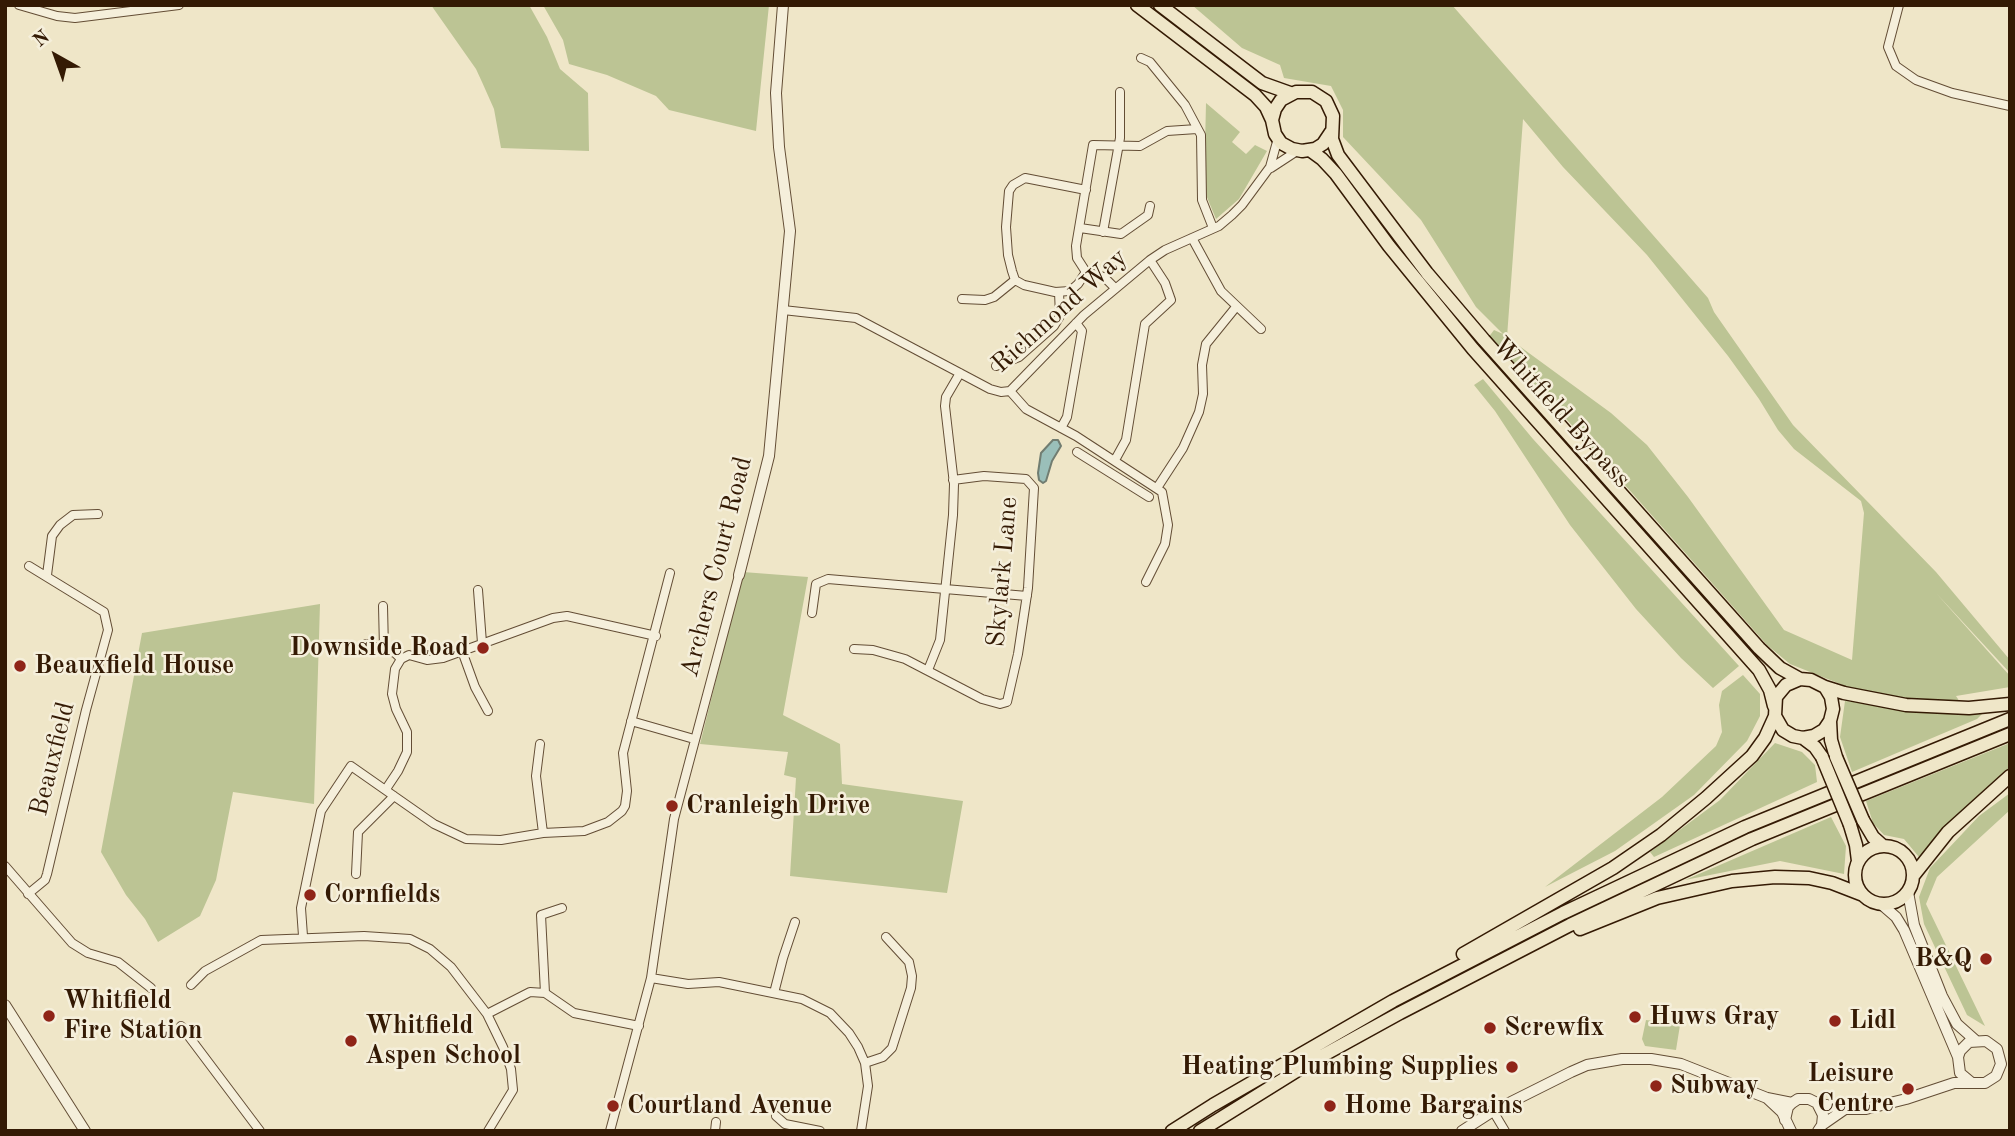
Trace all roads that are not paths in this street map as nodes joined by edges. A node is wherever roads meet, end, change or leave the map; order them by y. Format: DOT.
graph roads {
  1 [pos="19,5"];
  2 [pos="179,5"];
  3 [pos="783,5"];
  4 [pos="1137,5"];
  5 [pos="1160,5"];
  6 [pos="1899,5"];
  7 [pos="1141,58"];
  8 [pos="1119,92"];
  9 [pos="1290,93"];
  10 [pos="2010,106"];
  11 [pos="1272,120"];
  12 [pos="1197,129"];
  13 [pos="1331,132"];
  14 [pos="1278,138"];
  15 [pos="1118,147"];
  16 [pos="1304,151"];
  17 [pos="1267,172"];
  18 [pos="1086,190"];
  19 [pos="1150,205"];
  20 [pos="1080,228"];
  21 [pos="1213,228"];
  22 [pos="1103,232"];
  23 [pos="1192,238"];
  24 [pos="1150,260"];
  25 [pos="1086,272"];
  26 [pos="1015,279"];
  27 [pos="1115,288"];
  28 [pos="1059,292"];
  29 [pos="962,299"];
  30 [pos="1236,307"];
  31 [pos="783,310"];
  32 [pos="1076,323"];
  33 [pos="1261,329"];
  34 [pos="996,366"];
  35 [pos="960,373"];
  36 [pos="1010,391"];
  37 [pos="1061,428"];
  38 [pos="1095,448"];
  39 [pos="1077,452"];
  40 [pos="1089,459"];
  41 [pos="1115,460"];
  42 [pos="1138,476"];
  43 [pos="953,480"];
  44 [pos="1132,486"];
  45 [pos="1159,490"];
  46 [pos="1149,497"];
  47 [pos="98,514"];
  48 [pos="29,566"];
  49 [pos="670,573"];
  50 [pos="47,575"];
  51 [pos="739,575"];
  52 [pos="1146,582"];
  53 [pos="944,588"];
  54 [pos="478,590"];
  55 [pos="1027,596"];
  56 [pos="383,606"];
  57 [pos="812,613"];
  58 [pos="656,636"];
  59 [pos="482,643"];
  60 [pos="366,644"];
  61 [pos="384,649"];
  62 [pos="854,649"];
  63 [pos="462,651"];
  64 [pos="401,659"];
  65 [pos="928,670"];
  66 [pos="1800,679"];
  67 [pos="1825,687"];
  68 [pos="2010,704"];
  69 [pos="488,711"];
  70 [pos="1775,711"];
  71 [pos="2010,719"];
  72 [pos="631,721"];
  73 [pos="1830,721"];
  74 [pos="2010,734"];
  75 [pos="1803,738"];
  76 [pos="694,739"];
  77 [pos="540,744"];
  78 [pos="2010,776"];
  79 [pos="386,789"];
  80 [pos="394,796"];
  81 [pos="543,832"];
  82 [pos="1884,845"];
  83 [pos="1858,861"];
  84 [pos="5,866"];
  85 [pos="356,874"];
  86 [pos="1913,876"];
  87 [pos="1908,892"];
  88 [pos="29,894"];
  89 [pos="1863,895"];
  90 [pos="1881,904"];
  91 [pos="562,908"];
  92 [pos="795,922"];
  93 [pos="303,936"];
  94 [pos="886,937"];
  95 [pos="1485,968"];
  96 [pos="651,978"];
  97 [pos="191,985"];
  98 [pos="151,988"];
  99 [pos="545,993"];
  100 [pos="775,993"];
  101 [pos="1393,1001"];
  102 [pos="5,1005"];
  103 [pos="487,1014"];
  104 [pos="181,1026"];
  105 [pos="639,1026"];
  106 [pos="1975,1040"];
  107 [pos="1957,1059"];
  108 [pos="865,1063"];
  109 [pos="1972,1083"];
  110 [pos="1938,1087"];
  111 [pos="1767,1098"];
  112 [pos="1792,1102"];
  113 [pos="1817,1103"];
  114 [pos="1845,1109"];
  115 [pos="1493,1111"];
  116 [pos="776,1115"];
  117 [pos="1785,1120"];
  118 [pos="1820,1128"];
  119 [pos="85,1131"];
  120 [pos="260,1131"];
  121 [pos="488,1131"];
  122 [pos="610,1131"];
  123 [pos="820,1131"];
  124 [pos="861,1131"];
  125 [pos="1172,1131"];
  126 [pos="1200,1131"];
  127 [pos="1462,1131"];
  128 [pos="1505,1131"];
  129 [pos="1791,1131"];
  1 -- 2 [label="street"];
  3 -- 31 [label="street, Archers Court Road"];
  4 -- 11 [label="highway"];
  5 -- 9 [label="highway"];
  6 -- 10 [label="street"];
  7 -- 12 [label="street"];
  8 -- 15 [label="street"];
  9 -- 11 [label="highway"];
  9 -- 13 [label="highway"];
  11 -- 14 [label="highway"];
  12 -- 15 [label="street"];
  12 -- 21 [label="street"];
  13 -- 16 [label="highway"];
  13 -- 66 [label="highway, Whitfield Bypass"];
  14 -- 16 [label="highway"];
  14 -- 17 [label="street, Richmond Way"];
  15 -- 18 [label="street"];
  15 -- 22 [label="street"];
  16 -- 17 [label="street, Richmond Way"];
  16 -- 70 [label="highway, Whitfield Bypass"];
  17 -- 21 [label="street, Richmond Way"];
  18 -- 20 [label="street"];
  18 -- 26 [label="street"];
  19 -- 22 [label="street"];
  20 -- 22 [label="street"];
  20 -- 25 [label="street"];
  21 -- 23 [label="street, Richmond Way"];
  23 -- 24 [label="street, Richmond Way"];
  23 -- 30 [label="street"];
  24 -- 27 [label="street, Richmond Way"];
  24 -- 41 [label="street"];
  25 -- 27 [label="street"];
  25 -- 28 [label="street"];
  26 -- 28 [label="street"];
  26 -- 29 [label="street"];
  27 -- 32 [label="street, Richmond Way"];
  28 -- 34 [label="street"];
  30 -- 33 [label="street"];
  30 -- 45 [label="street"];
  31 -- 35 [label="street, Richmond Way"];
  31 -- 51 [label="street, Archers Court Road"];
  32 -- 36 [label="street, Richmond Way"];
  32 -- 37 [label="street"];
  35 -- 36 [label="street, Richmond Way"];
  35 -- 43 [label="street"];
  36 -- 37 [label="street"];
  37 -- 38 [label="street"];
  38 -- 40 [label="street"];
  38 -- 41 [label="street"];
  39 -- 40 [label="street"];
  40 -- 44 [label="street"];
  41 -- 42 [label="street"];
  42 -- 44 [label="street"];
  42 -- 45 [label="street"];
  43 -- 53 [label="street"];
  43 -- 55 [label="street, Skylark Lane"];
  44 -- 46 [label="street"];
  45 -- 52 [label="street"];
  47 -- 50 [label="street"];
  48 -- 50 [label="street, Beauxfield"];
  49 -- 58 [label="street"];
  50 -- 88 [label="street, Beauxfield"];
  51 -- 76 [label="street, Archers Court Road"];
  53 -- 55 [label="street"];
  53 -- 57 [label="street"];
  53 -- 65 [label="street"];
  54 -- 59 [label="street"];
  55 -- 65 [label="street, Skylark Lane"];
  56 -- 61 [label="street"];
  58 -- 59 [label="street"];
  58 -- 72 [label="street"];
  59 -- 63 [label="street"];
  60 -- 61 [label="street"];
  61 -- 64 [label="street"];
  62 -- 65 [label="street"];
  63 -- 64 [label="street"];
  63 -- 69 [label="street"];
  64 -- 79 [label="street"];
  66 -- 67 [label="highway"];
  66 -- 70 [label="highway"];
  67 -- 68 [label="highway"];
  67 -- 73 [label="highway"];
  70 -- 75 [label="highway"];
  70 -- 101 [label="highway"];
  71 -- 101 [label="highway"];
  72 -- 76 [label="street"];
  72 -- 81 [label="street"];
  73 -- 75 [label="highway"];
  73 -- 82 [label="highway, bridge"];
  74 -- 95 [label="highway"];
  75 -- 83 [label="highway, bridge"];
  76 -- 96 [label="street, Archers Court Road"];
  77 -- 81 [label="street"];
  78 -- 86 [label="highway"];
  79 -- 80 [label="street"];
  79 -- 93 [label="street"];
  80 -- 81 [label="street"];
  80 -- 85 [label="street"];
  82 -- 83 [label="highway"];
  82 -- 86 [label="highway"];
  83 -- 89 [label="highway"];
  84 -- 88 [label="street"];
  86 -- 87 [label="highway"];
  87 -- 90 [label="highway"];
  87 -- 106 [label="street"];
  88 -- 98 [label="street"];
  89 -- 90 [label="highway"];
  89 -- 95 [label="highway"];
  90 -- 107 [label="street"];
  91 -- 99 [label="street"];
  92 -- 100 [label="street"];
  93 -- 97 [label="street"];
  93 -- 103 [label="street"];
  94 -- 108 [label="street"];
  95 -- 126 [label="highway"];
  96 -- 100 [label="street"];
  96 -- 105 [label="street, Archers Court Road"];
  99 -- 103 [label="street"];
  99 -- 105 [label="street"];
  100 -- 108 [label="street"];
  101 -- 125 [label="highway"];
  102 -- 119 [label="street"];
  103 -- 121 [label="street"];
  104 -- 120 [label="street"];
  105 -- 122 [label="street, Archers Court Road"];
  106 -- 107 [label="street"];
  106 -- 109 [label="street"];
  107 -- 109 [label="street"];
  107 -- 110 [label="street"];
  108 -- 124 [label="street"];
  109 -- 110 [label="street"];
  110 -- 114 [label="street"];
  111 -- 112 [label="street"];
  111 -- 115 [label="street"];
  111 -- 117 [label="street"];
  112 -- 113 [label="street"];
  112 -- 117 [label="street"];
  113 -- 114 [label="street"];
  113 -- 118 [label="street"];
  114 -- 118 [label="street"];
  115 -- 127 [label="street"];
  115 -- 128 [label="street"];
  116 -- 123 [label="street"];
  117 -- 129 [label="street"];
}
